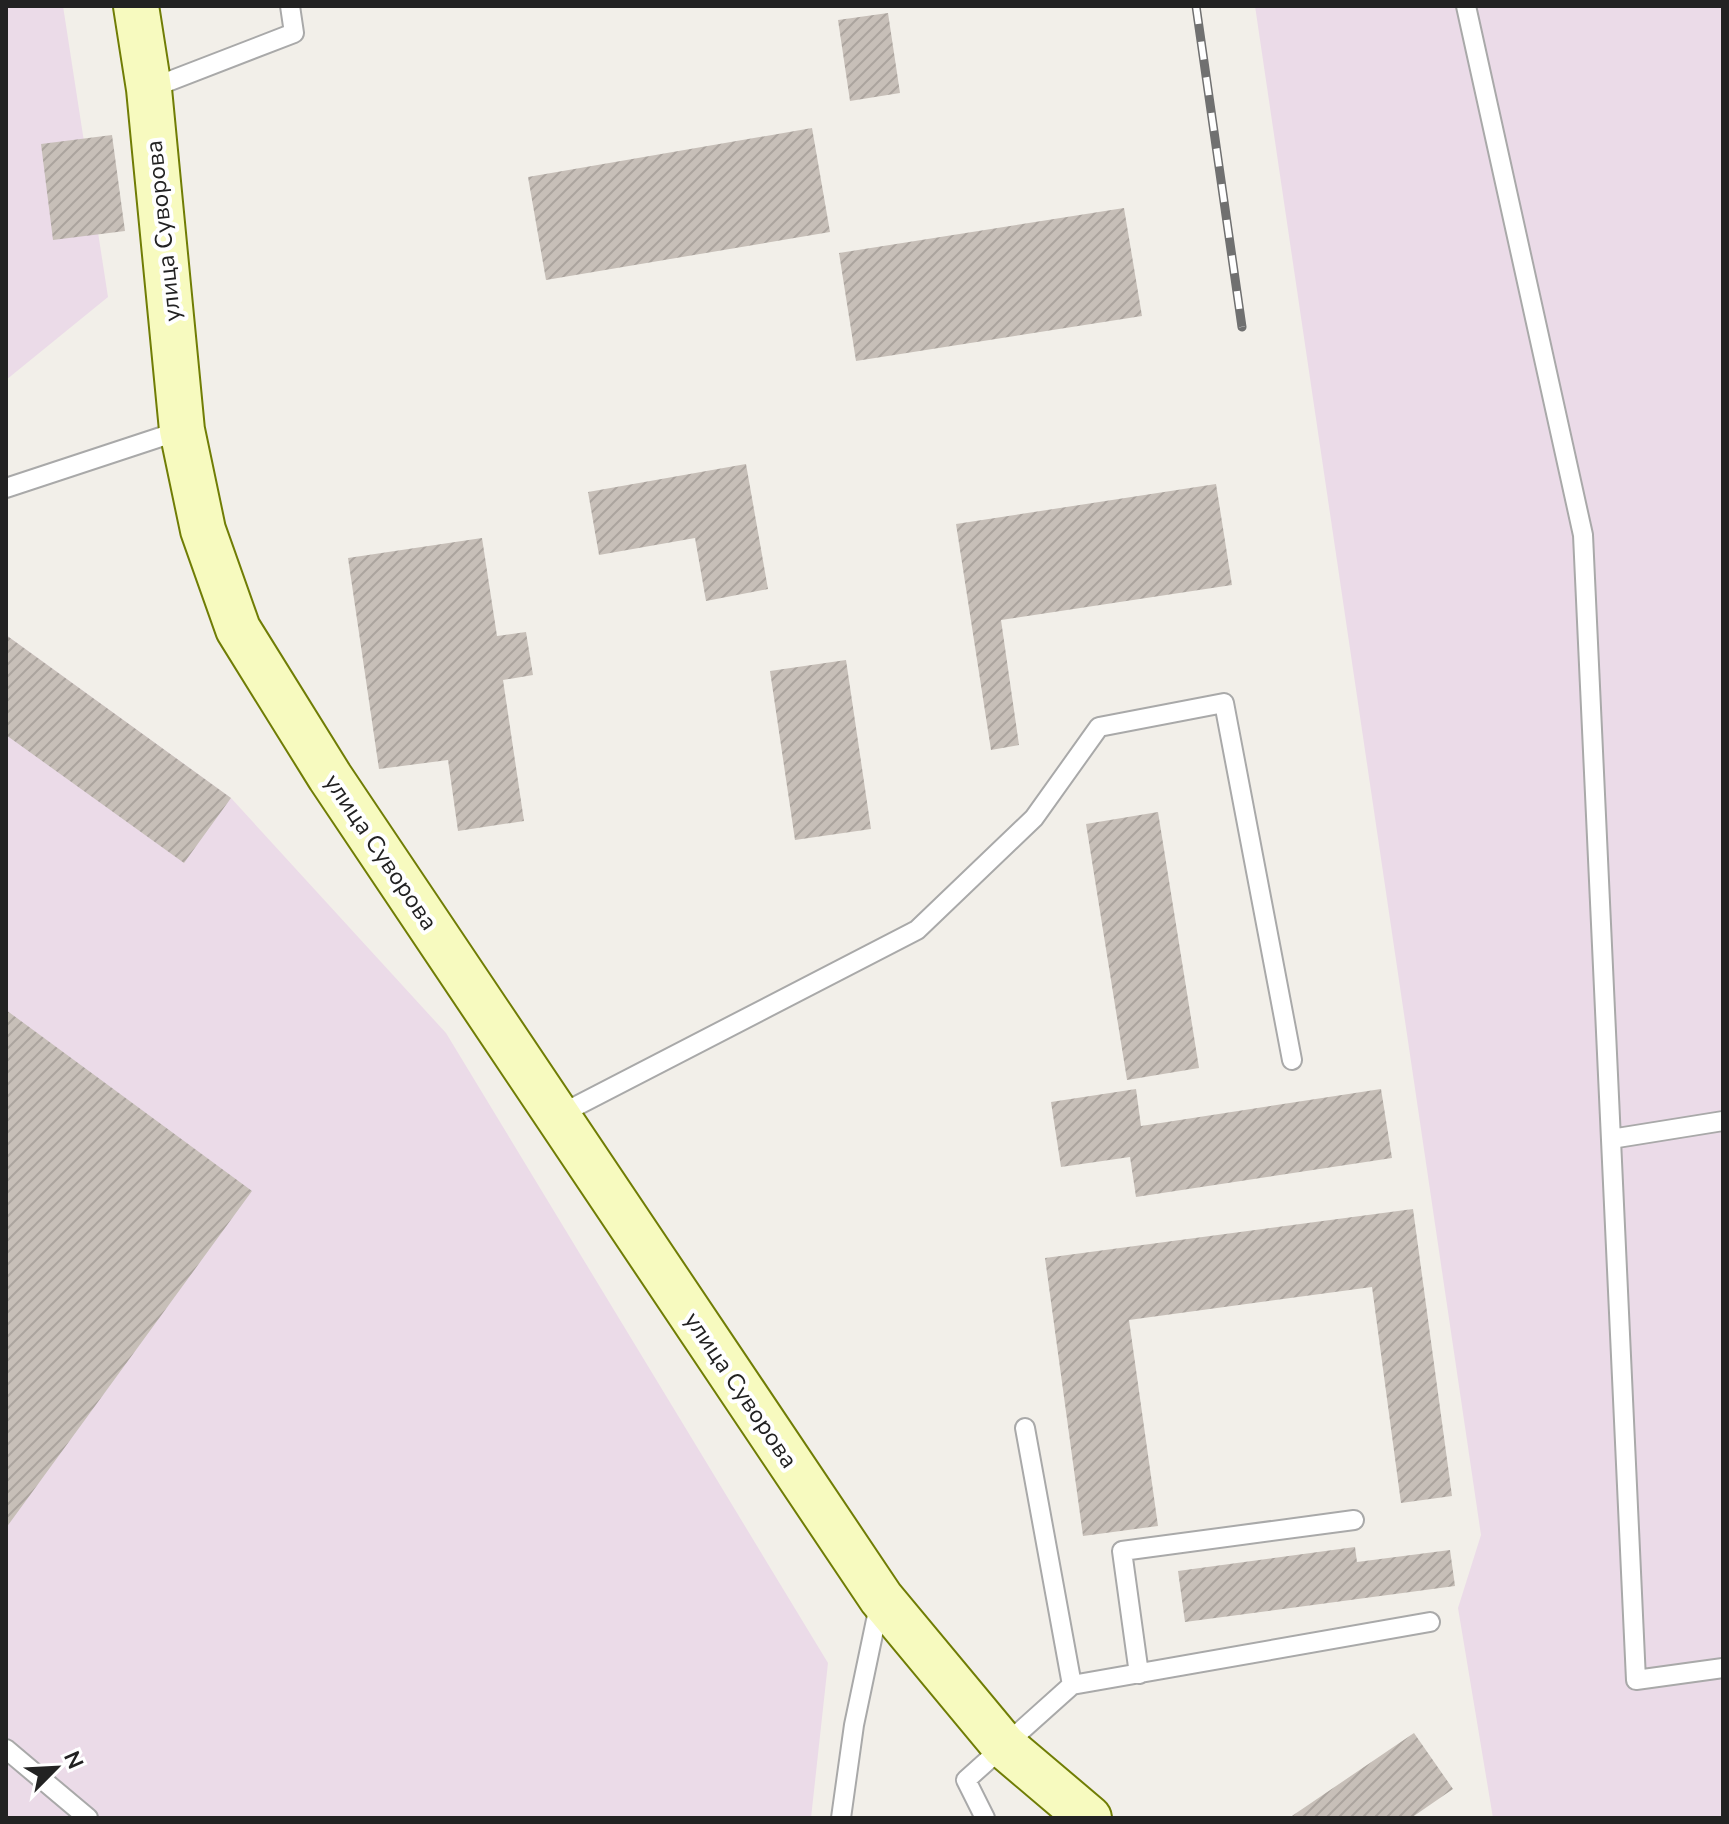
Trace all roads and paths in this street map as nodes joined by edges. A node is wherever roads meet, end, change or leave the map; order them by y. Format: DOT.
graph roads {
  1 [pos="136,6"];
  2 [pos="290,6"];
  3 [pos="1466,6"];
  4 [pos="149,89"];
  5 [pos="182,430"];
  6 [pos="6,488"];
  7 [pos="1292,1060"];
  8 [pos="557,1116"];
  9 [pos="1723,1121"];
  10 [pos="1611,1139"];
  11 [pos="1025,1428"];
  12 [pos="1354,1520"];
  13 [pos="881,1598"];
  14 [pos="1430,1622"];
  15 [pos="1723,1668"];
  16 [pos="1139,1674"];
  17 [pos="1072,1685"];
  18 [pos="1004,1746"];
  19 [pos="6,1749"];
  20 [pos="88,1818"];
  21 [pos="841,1818"];
  22 [pos="985,1818"];
  23 [pos="1089,1818"];
  1 -- 4 [label="street, улица Суворова"];
  2 -- 4 [label="lane"];
  3 -- 10 [label="lane"];
  4 -- 5 [label="street, улица Суворова"];
  5 -- 6 [label="lane"];
  5 -- 8 [label="street, улица Суворова"];
  7 -- 8 [label="lane"];
  8 -- 13 [label="street, улица Суворова"];
  9 -- 10 [label="lane"];
  10 -- 15 [label="lane"];
  11 -- 17 [label="lane"];
  12 -- 16 [label="lane"];
  13 -- 18 [label="street, улица Суворова"];
  13 -- 21 [label="lane"];
  14 -- 16 [label="lane"];
  16 -- 17 [label="lane"];
  17 -- 18 [label="lane"];
  18 -- 22 [label="lane"];
  18 -- 23 [label="street, улица Суворова"];
  19 -- 20 [label="lane"];
}
